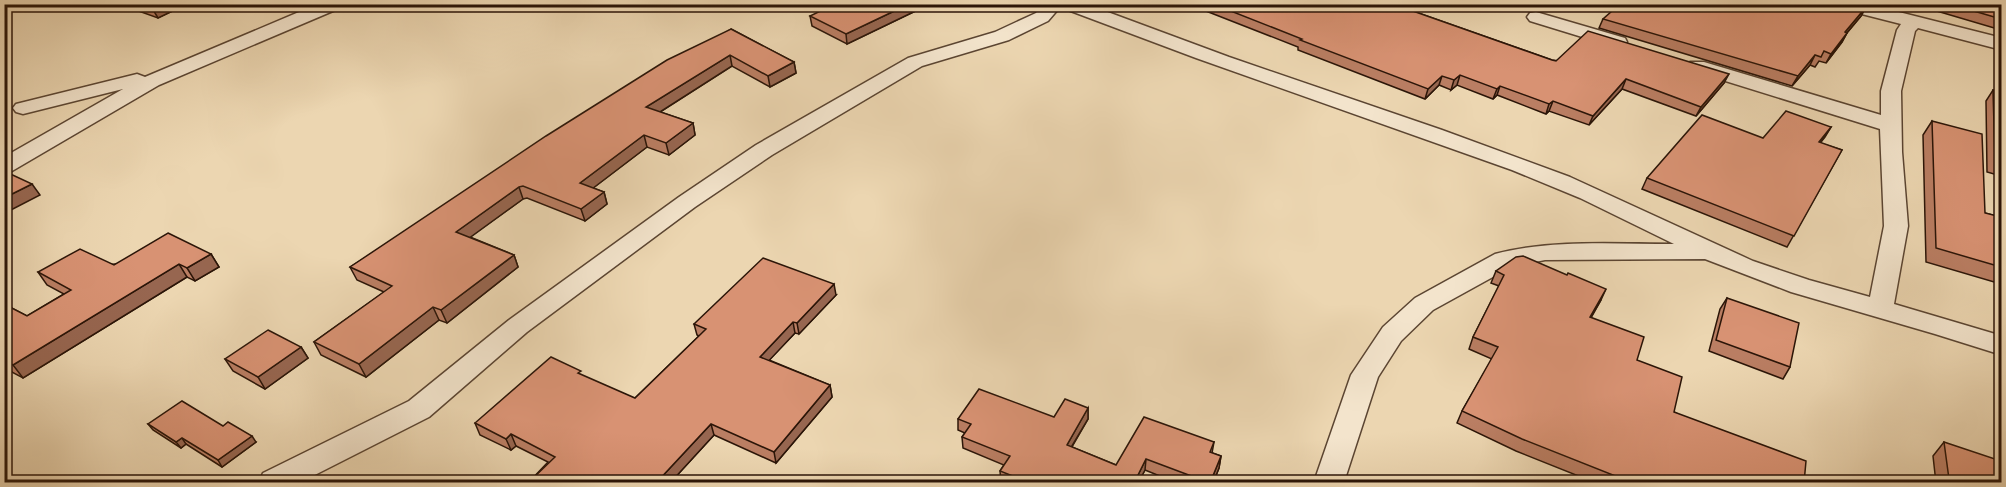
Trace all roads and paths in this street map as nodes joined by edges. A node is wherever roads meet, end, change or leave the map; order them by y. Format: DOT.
graph roads {
  1 [pos="334,4"];
  2 [pos="1053,4"];
  3 [pos="1067,4"];
  4 [pos="1844,4"];
  5 [pos="1536,16"];
  6 [pos="1912,22"];
  7 [pos="2001,44"];
  8 [pos="1639,48"];
  9 [pos="1684,62"];
  10 [pos="186,66"];
  11 [pos="23,108"];
  12 [pos="1890,124"];
  13 [pos="4,166"];
  14 [pos="1710,252"];
  15 [pos="1880,309"];
  16 [pos="2001,346"];
  17 [pos="274,483"];
  18 [pos="1329,483"];
  1 -- 10 [label="street"];
  2 -- 17 [label="street"];
  3 -- 14 [label="street"];
  4 -- 6 [label="street"];
  5 -- 8 [label="street"];
  6 -- 7 [label="street"];
  6 -- 12 [label="street"];
  9 -- 12 [label="street"];
  10 -- 11 [label="street"];
  10 -- 13 [label="street"];
  12 -- 15 [label="street"];
  14 -- 15 [label="street"];
  14 -- 18 [label="street"];
  15 -- 16 [label="street"];
}
